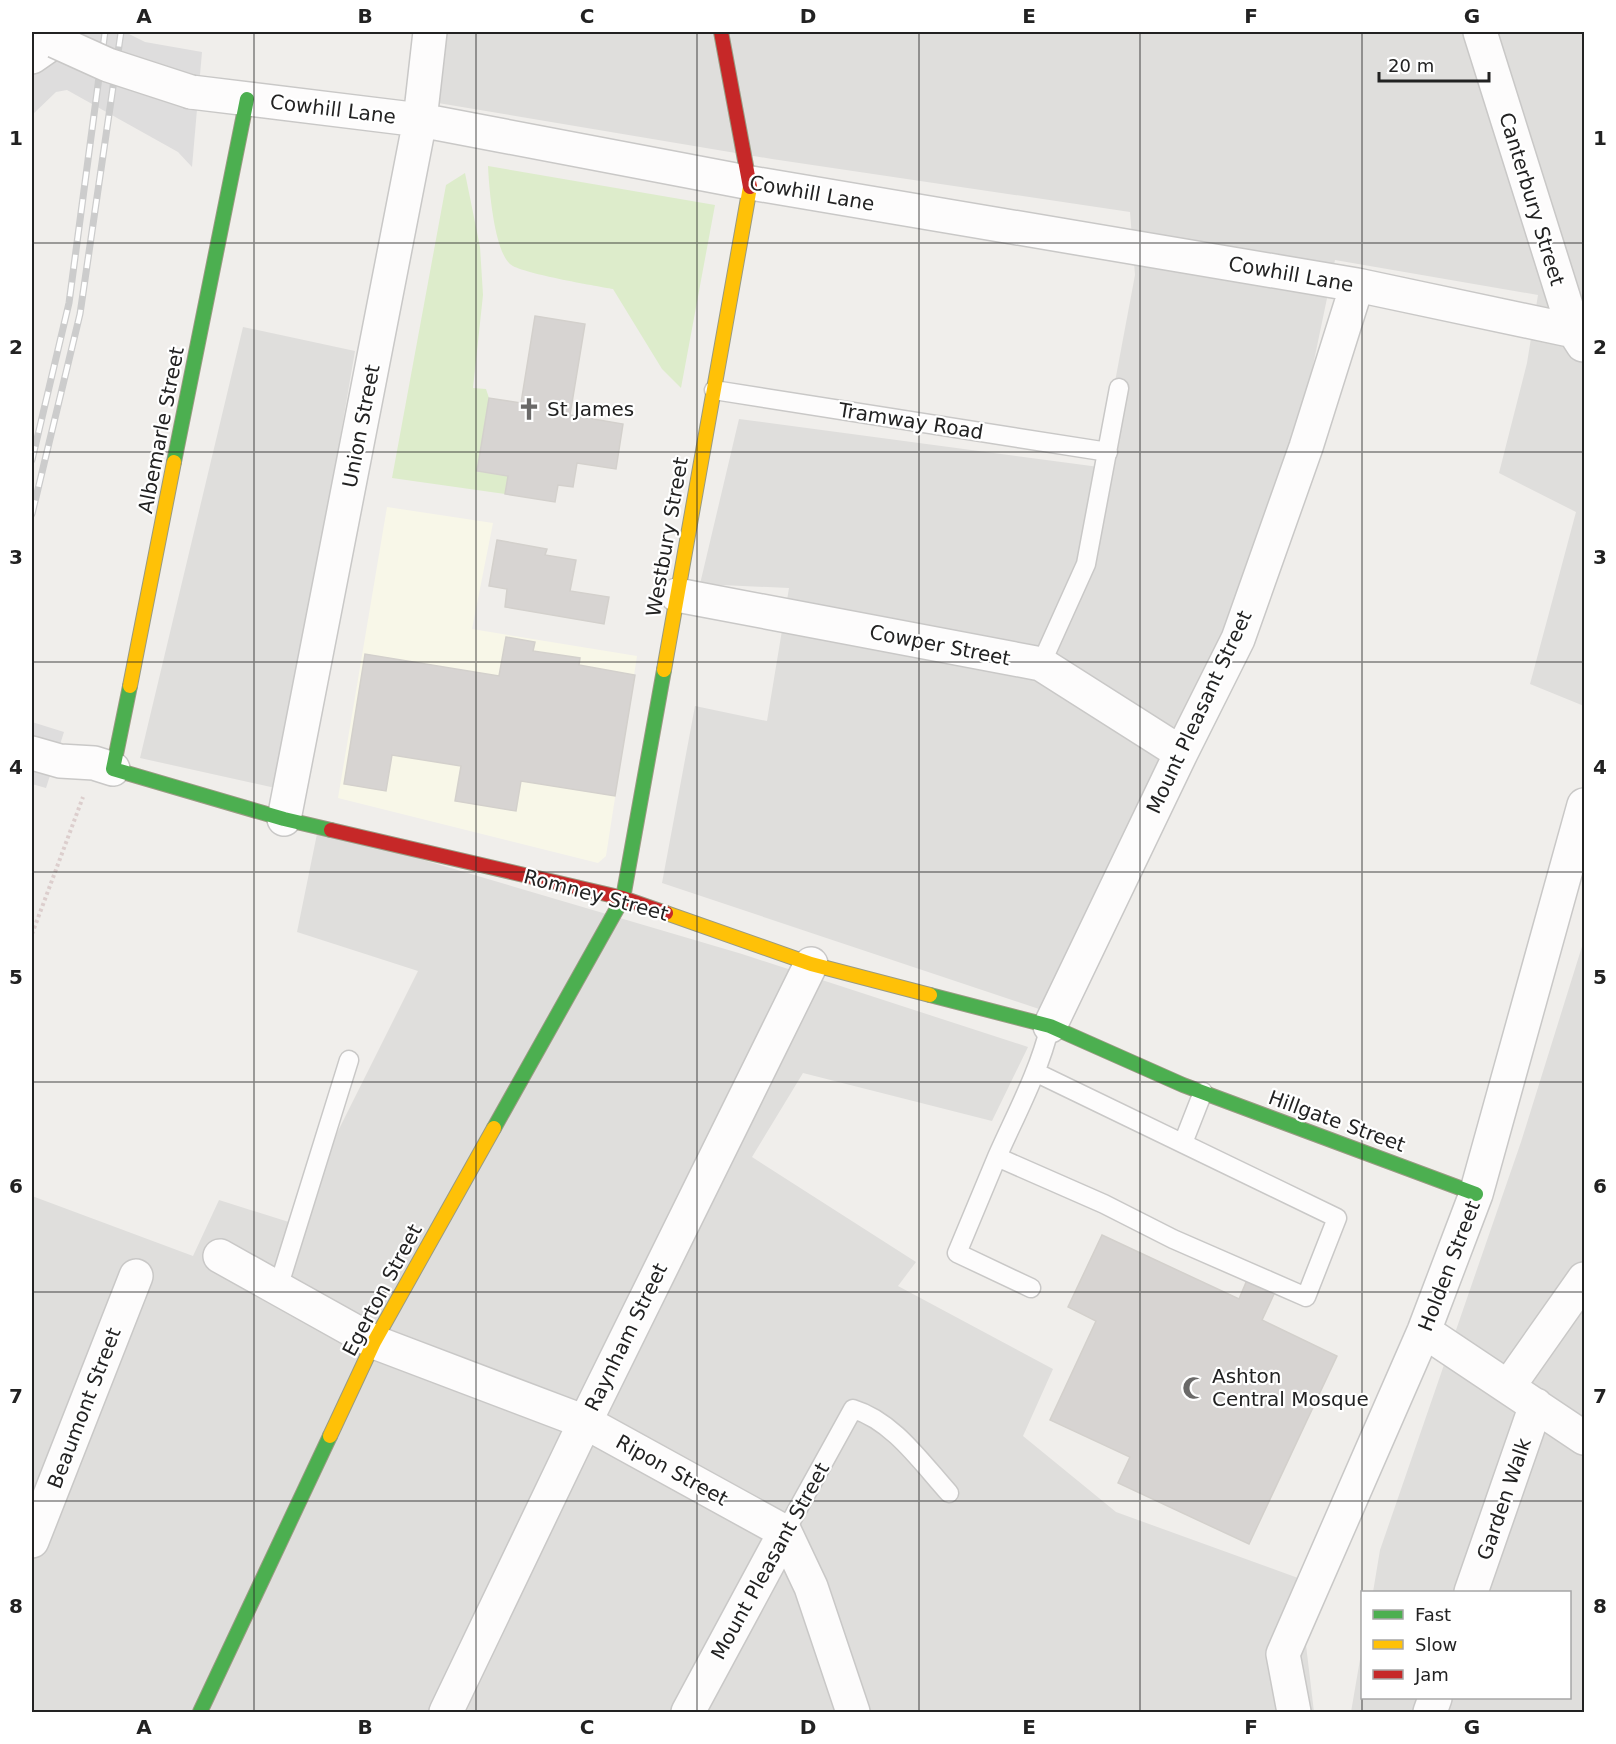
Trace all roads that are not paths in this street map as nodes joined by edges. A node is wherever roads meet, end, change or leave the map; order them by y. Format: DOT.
graph roads {
  1 [pos="430,32"];
  2 [pos="721,32"];
  3 [pos="1480,32"];
  4 [pos="44,43"];
  5 [pos="247,99"];
  6 [pos="420,120"];
  7 [pos="751,183"];
  8 [pos="1357,285"];
  9 [pos="1581,338"];
  10 [pos="1119,388"];
  11 [pos="714,390"];
  12 [pos="1108,452"];
  13 [pos="676,595"];
  14 [pos="1041,664"];
  15 [pos="1180,753"];
  16 [pos="46,757"];
  17 [pos="104,766"];
  18 [pos="1584,805"];
  19 [pos="284,819"];
  20 [pos="623,898"];
  21 [pos="811,964"];
  22 [pos="1050,1026"];
  23 [pos="349,1060"];
  24 [pos="1035,1072"];
  25 [pos="1183,1085"];
  26 [pos="1203,1092"];
  27 [pos="1183,1143"];
  28 [pos="997,1156"];
  29 [pos="1476,1194"];
  30 [pos="220,1256"];
  31 [pos="136,1276"];
  32 [pos="1584,1279"];
  33 [pos="278,1288"];
  34 [pos="1031,1288"];
  35 [pos="1424,1331"];
  36 [pos="374,1342"];
  37 [pos="1508,1388"];
  38 [pos="1536,1405"];
  39 [pos="585,1422"];
  40 [pos="1584,1438"];
  41 [pos="949,1493"];
  42 [pos="785,1532"];
  43 [pos="32,1541"];
  44 [pos="1472,1591"];
  45 [pos="200,1713"];
  46 [pos="446,1713"];
  47 [pos="688,1713"];
  48 [pos="853,1713"];
  49 [pos="1294,1713"];
  1 -- 6 [label="street, Union Street"];
  2 -- 7 [label="street"];
  3 -- 9 [label="street, Canterbury Street"];
  4 -- 5 [label="street, Cowhill Lane, bridge"];
  5 -- 6 [label="street, Cowhill Lane"];
  5 -- 17 [label="street, Albemarle Street"];
  6 -- 7 [label="street, Cowhill Lane"];
  6 -- 19 [label="street, Union Street"];
  7 -- 8 [label="street, Cowhill Lane"];
  7 -- 11 [label="street, Westbury Street"];
  8 -- 9 [label="street, Cowhill Lane"];
  8 -- 15 [label="street, Mount Pleasant Street"];
  10 -- 12 [label="lane"];
  11 -- 12 [label="lane, Tramway Road"];
  11 -- 13 [label="street, Westbury Street"];
  12 -- 14 [label="lane"];
  13 -- 14 [label="street, Cowper Street"];
  13 -- 20 [label="street, Westbury Street"];
  14 -- 15 [label="street, Cowper Street"];
  15 -- 22 [label="street, Mount Pleasant Street"];
  16 -- 17 [label="street, Romney Street"];
  17 -- 19 [label="street, Romney Street"];
  18 -- 29 [label="street, Holden Street"];
  19 -- 20 [label="street, Romney Street"];
  20 -- 21 [label="street, Romney Street"];
  20 -- 36 [label="street, Egerton Street"];
  21 -- 22 [label="street, Romney Street"];
  21 -- 39 [label="street, Raynham Street"];
  22 -- 24 [label="lane"];
  22 -- 25 [label="street, Romney Street"];
  23 -- 33 [label="lane"];
  24 -- 27 [label="lane"];
  24 -- 28 [label="lane"];
  25 -- 26 [label="street, Hillgate Street"];
  26 -- 27 [label="lane"];
  26 -- 29 [label="street, Hillgate Street"];
  27 -- 28 [label="lane"];
  28 -- 34 [label="lane"];
  29 -- 35 [label="street, Holden Street"];
  30 -- 33 [label="street, Ripon Street"];
  31 -- 43 [label="street, Beaumont Street"];
  32 -- 37 [label="street"];
  33 -- 36 [label="street, Ripon Street"];
  35 -- 37 [label="street"];
  35 -- 49 [label="street, Holden Street"];
  36 -- 39 [label="street, Ripon Street"];
  36 -- 45 [label="street, Egerton Street"];
  37 -- 38 [label="street"];
  38 -- 40 [label="street"];
  38 -- 44 [label="street, Garden Walk"];
  39 -- 42 [label="street, Ripon Street"];
  39 -- 46 [label="street, Raynham Street"];
  41 -- 42 [label="lane, Mount Pleasant Street"];
  42 -- 47 [label="street, Mount Pleasant Street"];
  42 -- 48 [label="street"];
}
